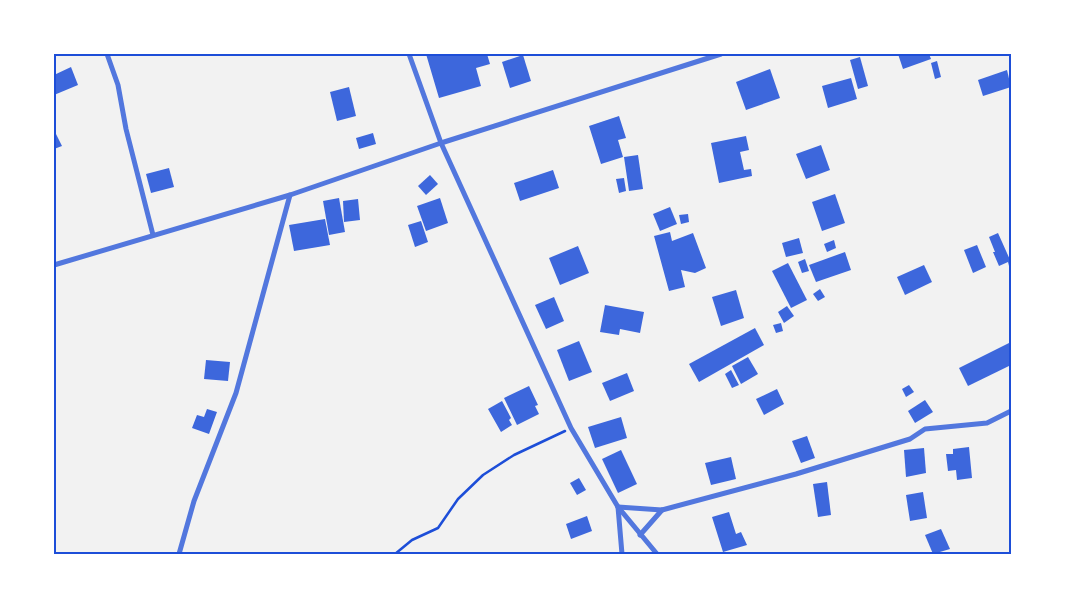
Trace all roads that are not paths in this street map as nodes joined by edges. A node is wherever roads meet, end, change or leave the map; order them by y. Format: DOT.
graph roads {
  1 [pos="107,54"];
  2 [pos="408,54"];
  3 [pos="721,54"];
  4 [pos="441,143"];
  5 [pos="290,195"];
  6 [pos="153,235"];
  7 [pos="54,265"];
  8 [pos="1011,411"];
  9 [pos="618,507"];
  10 [pos="662,510"];
  11 [pos="640,535"];
  12 [pos="179,554"];
  13 [pos="622,554"];
  14 [pos="657,554"];
  1 -- 6 [label="street"];
  2 -- 4 [label="street"];
  3 -- 4 [label="street"];
  4 -- 5 [label="street"];
  4 -- 9 [label="street"];
  5 -- 6 [label="street"];
  5 -- 12 [label="street"];
  6 -- 7 [label="street"];
  8 -- 10 [label="street"];
  9 -- 10 [label="street"];
  9 -- 11 [label="street"];
  9 -- 13 [label="street"];
  10 -- 11 [label="street"];
  11 -- 14 [label="street"];
}
